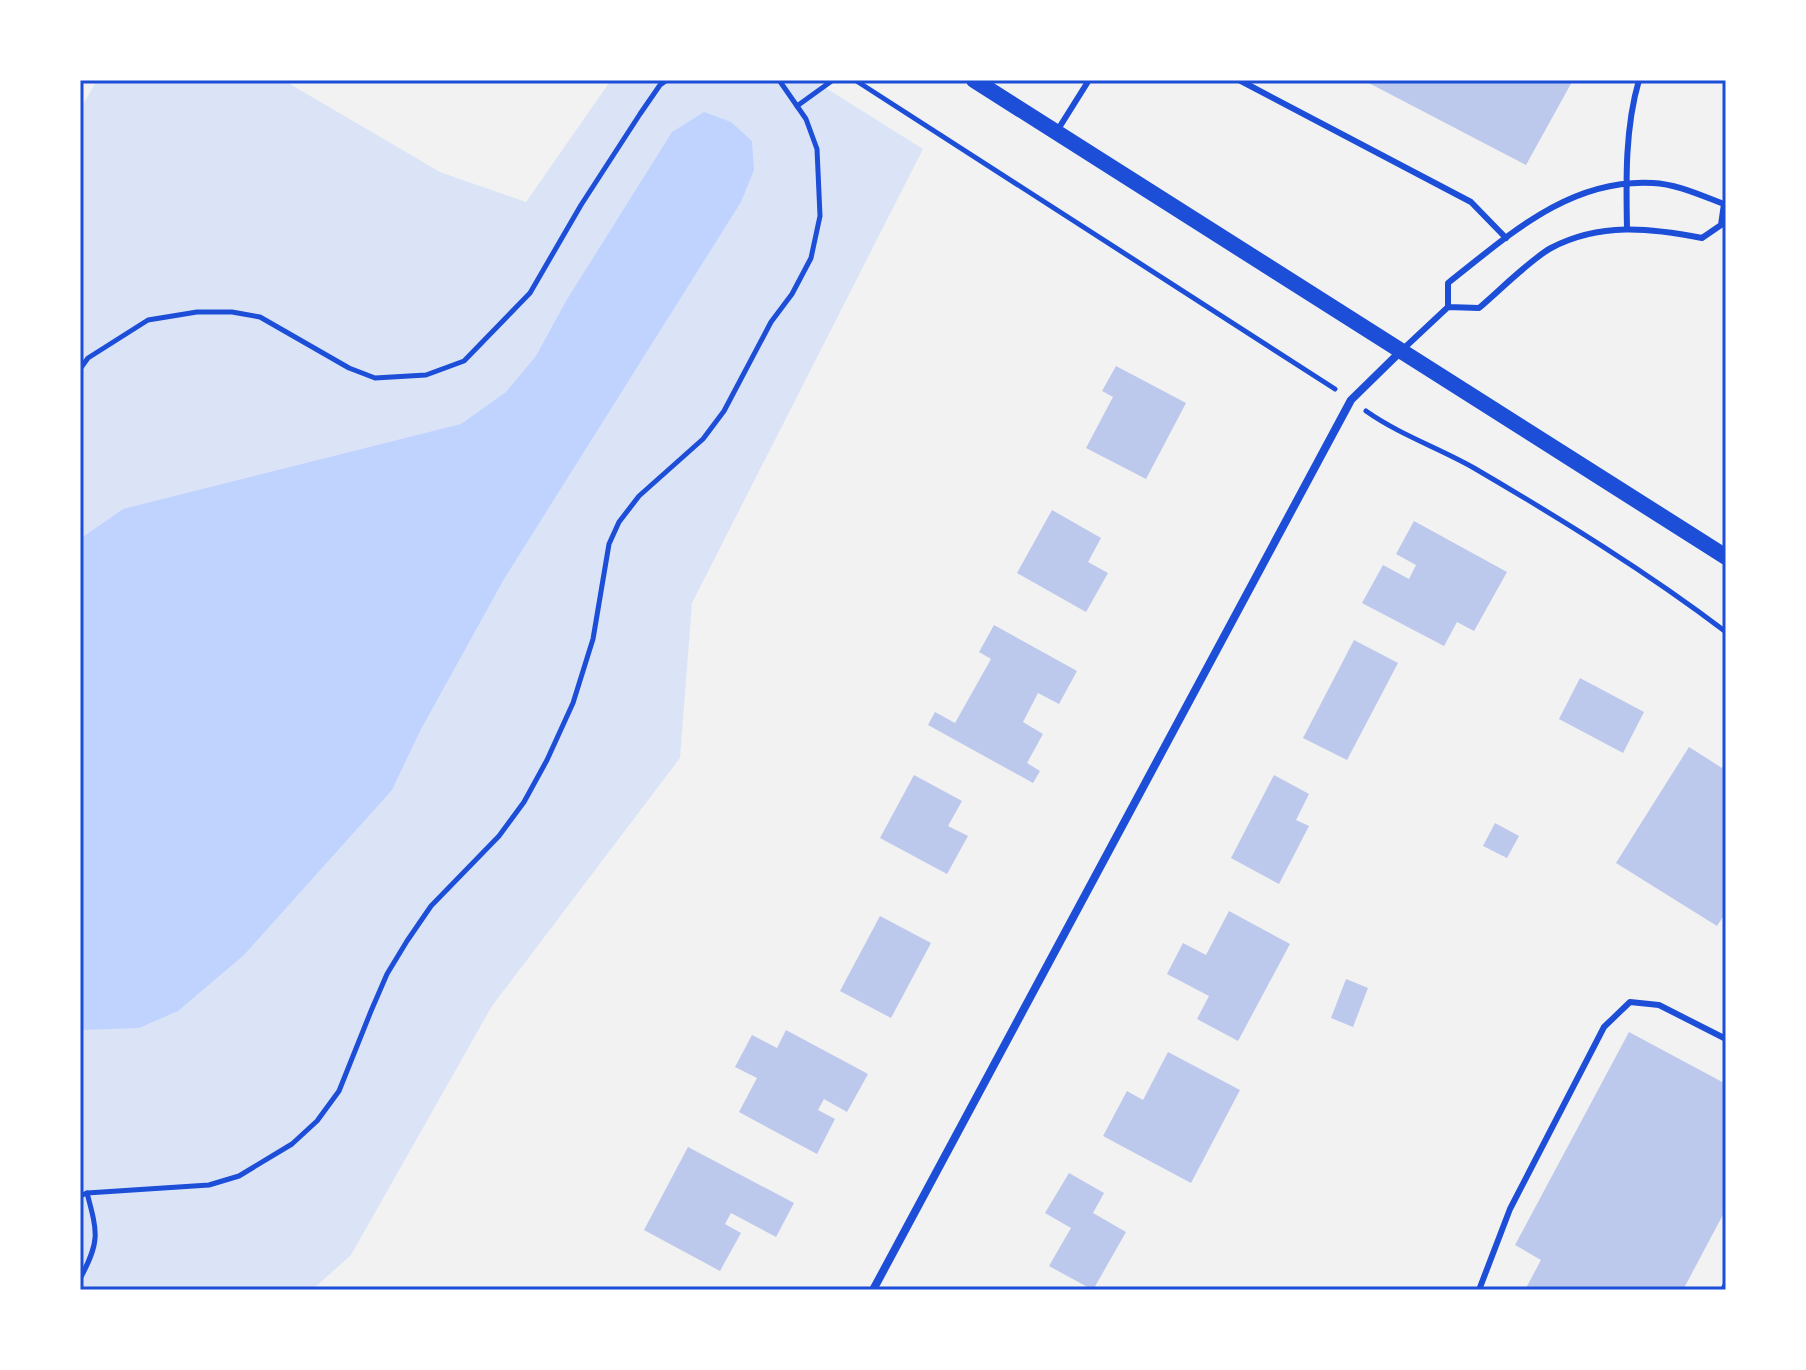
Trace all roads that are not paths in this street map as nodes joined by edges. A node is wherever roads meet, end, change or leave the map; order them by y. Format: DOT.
graph roads {
  1 [pos="974,80"];
  2 [pos="1089,80"];
  3 [pos="1239,80"];
  4 [pos="1639,80"];
  5 [pos="1056,133"];
  6 [pos="1627,183"];
  7 [pos="1724,226"];
  8 [pos="1627,229"];
  9 [pos="1506,238"];
  10 [pos="1448,307"];
  11 [pos="1400,352"];
  12 [pos="1726,557"];
  13 [pos="1726,1039"];
  14 [pos="1726,1284"];
  15 [pos="873,1290"];
  16 [pos="1479,1290"];
  17 [pos="1723,1290"];
  1 -- 5 [label="main road"];
  2 -- 5 [label="lane"];
  3 -- 9 [label="lane"];
  4 -- 6 [label="lane"];
  5 -- 11 [label="main road"];
  6 -- 7 [label="lane"];
  6 -- 8 [label="lane"];
  6 -- 9 [label="lane"];
  7 -- 8 [label="lane"];
  8 -- 10 [label="lane"];
  9 -- 10 [label="lane"];
  10 -- 11 [label="lane"];
  11 -- 12 [label="main road"];
  11 -- 15 [label="street"];
  13 -- 16 [label="lane"];
  14 -- 17 [label="lane"];
}
